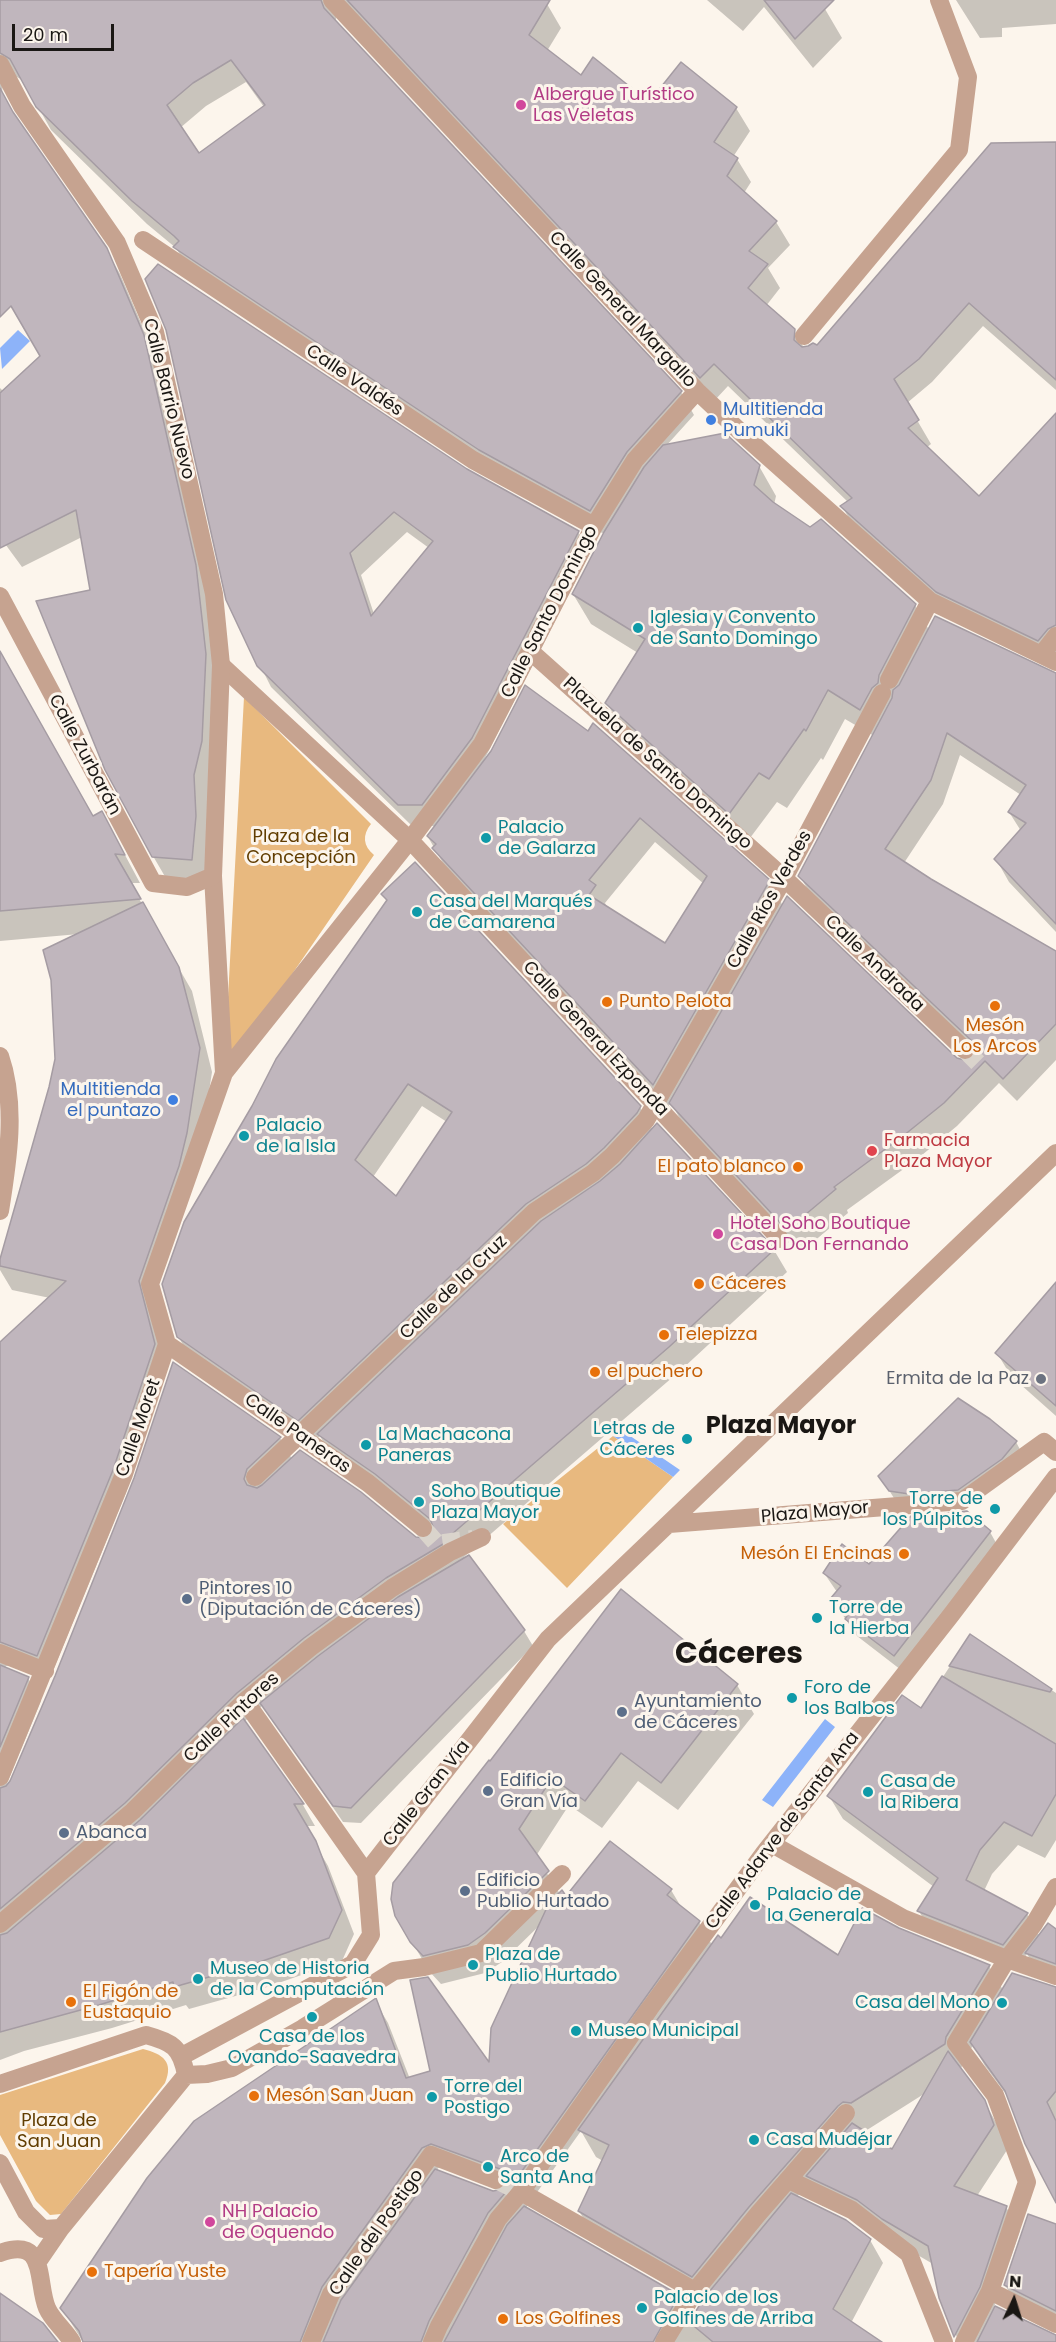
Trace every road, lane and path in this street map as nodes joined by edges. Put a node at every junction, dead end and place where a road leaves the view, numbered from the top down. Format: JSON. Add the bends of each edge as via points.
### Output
{"nodes":[{"id":1,"x":332,"y":0,"type":"edge"},
{"id":2,"x":939,"y":0,"type":"edge"},
{"id":3,"x":0,"y":64,"type":"edge"},
{"id":4,"x":117,"y":243,"type":"junction"},
{"id":5,"x":804,"y":336,"type":"dead end"},
{"id":6,"x":697,"y":391,"type":"junction"},
{"id":7,"x":594,"y":526,"type":"junction"},
{"id":8,"x":0,"y":596,"type":"edge"},
{"id":9,"x":930,"y":601,"type":"junction"},
{"id":10,"x":1056,"y":636,"type":"edge"},
{"id":11,"x":530,"y":651,"type":"junction"},
{"id":12,"x":1049,"y":658,"type":"edge"},
{"id":13,"x":221,"y":665,"type":"junction"},
{"id":14,"x":410,"y":840,"type":"junction"},
{"id":15,"x":213,"y":876,"type":"junction"},
{"id":16,"x":784,"y":878,"type":"junction"},
{"id":17,"x":965,"y":1050,"type":"tunnel mouth"},
{"id":18,"x":1,"y":1064,"type":"edge"},
{"id":19,"x":224,"y":1073,"type":"junction"},
{"id":20,"x":656,"y":1104,"type":"junction"},
{"id":21,"x":1056,"y":1153,"type":"edge"},
{"id":22,"x":0,"y":1211,"type":"edge"},
{"id":23,"x":780,"y":1239,"type":"dead end"},
{"id":24,"x":167,"y":1344,"type":"junction"},
{"id":25,"x":299,"y":1436,"type":"junction"},
{"id":26,"x":1056,"y":1452,"type":"edge"},
{"id":27,"x":255,"y":1477,"type":"dead end"},
{"id":28,"x":1056,"y":1477,"type":"edge"},
{"id":29,"x":669,"y":1524,"type":"junction"},
{"id":30,"x":423,"y":1528,"type":"tunnel mouth"},
{"id":31,"x":482,"y":1538,"type":"dead end"},
{"id":32,"x":0,"y":1653,"type":"edge"},
{"id":33,"x":45,"y":1671,"type":"junction"},
{"id":34,"x":245,"y":1701,"type":"junction"},
{"id":35,"x":0,"y":1777,"type":"edge"},
{"id":36,"x":772,"y":1844,"type":"junction"},
{"id":37,"x":366,"y":1873,"type":"junction"},
{"id":38,"x":562,"y":1874,"type":"dead end"},
{"id":39,"x":1056,"y":1887,"type":"edge"},
{"id":40,"x":0,"y":1924,"type":"edge"},
{"id":41,"x":1007,"y":1959,"type":"junction"},
{"id":42,"x":1056,"y":1976,"type":"edge"},
{"id":43,"x":182,"y":2056,"type":"junction"},
{"id":44,"x":186,"y":2075,"type":"junction"},
{"id":45,"x":0,"y":2084,"type":"edge"},
{"id":46,"x":846,"y":2113,"type":"dead end"},
{"id":47,"x":0,"y":2163,"type":"edge"},
{"id":48,"x":789,"y":2180,"type":"junction"},
{"id":49,"x":496,"y":2181,"type":"tunnel mouth"},
{"id":50,"x":521,"y":2192,"type":"junction"},
{"id":51,"x":26,"y":2212,"type":"junction"},
{"id":52,"x":61,"y":2228,"type":"junction"},
{"id":53,"x":6,"y":2251,"type":"edge"},
{"id":54,"x":38,"y":2263,"type":"junction"},
{"id":55,"x":695,"y":2291,"type":"junction"},
{"id":56,"x":990,"y":2291,"type":"junction"},
{"id":57,"x":1056,"y":2324,"type":"edge"},
{"id":58,"x":668,"y":2341,"type":"edge"},
{"id":59,"x":72,"y":2342,"type":"edge"},
{"id":60,"x":311,"y":2342,"type":"edge"},
{"id":61,"x":432,"y":2342,"type":"edge"},
{"id":62,"x":944,"y":2342,"type":"edge"},
{"id":63,"x":964,"y":2342,"type":"edge"}],
"edges":[{"from":1,"to":6,"type":"street","name":"Calle General Margallo"},
{"from":2,"to":5,"type":"street","via":[[968,77],[959,150]]},
{"from":3,"to":4,"type":"street","name":"Calle Barrio Nuevo","via":[[22,106]]},
{"from":4,"to":7,"type":"street","name":"Calle Valdés","via":[[143,240],[472,460]]},
{"from":4,"to":13,"type":"street","name":"Calle Barrio Nuevo","via":[[155,332],[214,594]]},
{"from":6,"to":7,"type":"street","name":"Calle Santo Domingo","via":[[635,460]]},
{"from":6,"to":9,"type":"street","name":"Calle General Margallo"},
{"from":7,"to":11,"type":"street","name":"Calle Santo Domingo"},
{"from":8,"to":15,"type":"street","name":"Calle Zurbarán","via":[[153,883],[188,887]]},
{"from":9,"to":12,"type":"street","name":"Calle General Margallo"},
{"from":9,"to":16,"type":"street","name":"Calle Ríos Verdes"},
{"from":10,"to":12,"type":"street"},
{"from":11,"to":14,"type":"street","name":"Calle Santo Domingo","via":[[482,744]]},
{"from":11,"to":16,"type":"street","name":"Plazuela de Santo Domingo"},
{"from":13,"to":14,"type":"street"},
{"from":13,"to":15,"type":"street"},
{"from":14,"to":19,"type":"street"},
{"from":14,"to":20,"type":"street","name":"Calle General Ezponda"},
{"from":15,"to":19,"type":"street"},
{"from":16,"to":17,"type":"street","name":"Calle Andrada"},
{"from":16,"to":20,"type":"street","name":"Calle Ríos Verdes"},
{"from":18,"to":22,"type":"street","via":[[10,1112]]},
{"from":19,"to":24,"type":"street","via":[[150,1284]]},
{"from":20,"to":23,"type":"street","name":"Calle General Ezponda"},
{"from":20,"to":25,"type":"street","name":"Calle de la Cruz","via":[[612,1156],[534,1212]]},
{"from":21,"to":29,"type":"street","name":"Calle Gran Vía"},
{"from":24,"to":25,"type":"street","name":"Calle Paneras"},
{"from":24,"to":33,"type":"street","name":"Calle Moret","via":[[124,1474]]},
{"from":25,"to":27,"type":"street","name":"Calle de la Cruz"},
{"from":25,"to":30,"type":"street","name":"Calle Paneras","via":[[368,1483]]},
{"from":26,"to":29,"type":"street","name":"Plaza Mayor","via":[[1044,1442],[962,1501]]},
{"from":28,"to":36,"type":"street","name":"Calle Adarve de Santa Ana"},
{"from":29,"to":37,"type":"street","name":"Calle Gran Vía","via":[[548,1639]]},
{"from":31,"to":34,"type":"street","name":"Calle Pintores","via":[[450,1552],[363,1608]]},
{"from":32,"to":33,"type":"street"},
{"from":33,"to":35,"type":"street","name":"Calle Moret"},
{"from":34,"to":37,"type":"street"},
{"from":34,"to":40,"type":"street","name":"Calle Pintores","via":[[133,1811]]},
{"from":36,"to":41,"type":"street","via":[[903,1918]]},
{"from":36,"to":50,"type":"street","name":"Calle Adarve de Santa Ana","via":[[650,2008]]},
{"from":37,"to":43,"type":"street","via":[[371,1935],[353,1964]]},
{"from":38,"to":44,"type":"street","via":[[481,1953],[394,1971],[232,2068]]},
{"from":39,"to":41,"type":"street"},
{"from":41,"to":42,"type":"street"},
{"from":41,"to":56,"type":"street","via":[[956,2043],[995,2095],[1027,2182]]},
{"from":43,"to":44,"type":"street"},
{"from":43,"to":45,"type":"street","via":[[165,2040],[146,2036]]},
{"from":44,"to":52,"type":"street"},
{"from":46,"to":48,"type":"street"},
{"from":47,"to":51,"type":"street"},
{"from":48,"to":55,"type":"street"},
{"from":48,"to":62,"type":"street","via":[[852,2210],[909,2254]]},
{"from":49,"to":60,"type":"street","name":"Calle del Postigo","via":[[431,2156],[332,2294]]},
{"from":50,"to":55,"type":"street"},
{"from":50,"to":61,"type":"street","name":"Calle Adarve de Santa Ana","via":[[498,2219]]},
{"from":51,"to":52,"type":"street","via":[[43,2229]]},
{"from":51,"to":53,"type":"street","via":[[27,2224],[21,2238]]},
{"from":52,"to":54,"type":"street"},
{"from":53,"to":54,"type":"street","via":[[24,2250]]},
{"from":54,"to":59,"type":"street","via":[[47,2310]]},
{"from":55,"to":58,"type":"street"},
{"from":56,"to":57,"type":"street"},
{"from":56,"to":63,"type":"street"}]}
